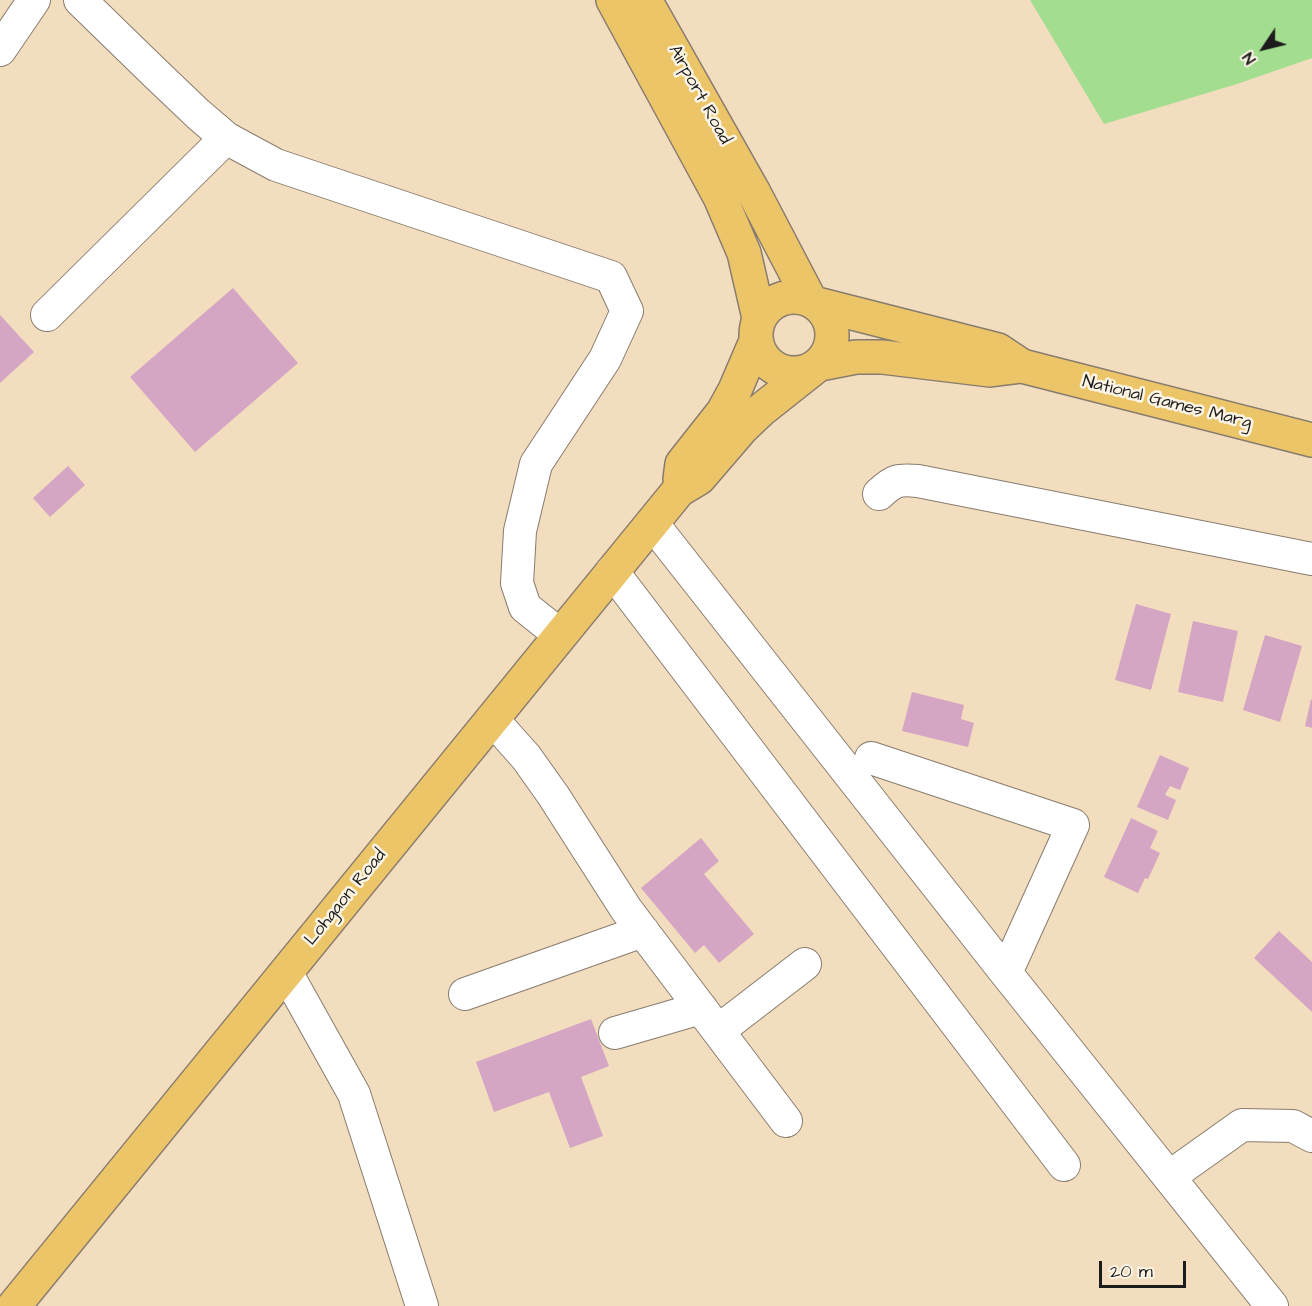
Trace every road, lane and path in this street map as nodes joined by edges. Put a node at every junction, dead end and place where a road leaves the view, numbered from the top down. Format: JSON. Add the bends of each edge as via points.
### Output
{"nodes":[{"id":1,"x":34,"y":0,"type":"edge"},
{"id":2,"x":80,"y":0,"type":"edge"},
{"id":3,"x":613,"y":0,"type":"edge"},
{"id":4,"x":645,"y":0,"type":"edge"},
{"id":5,"x":0,"y":50,"type":"edge"},
{"id":6,"x":226,"y":138,"type":"junction"},
{"id":7,"x":814,"y":302,"type":"junction"},
{"id":8,"x":47,"y":315,"type":"dead end"},
{"id":9,"x":757,"y":329,"type":"junction"},
{"id":10,"x":817,"y":366,"type":"junction"},
{"id":11,"x":1022,"y":366,"type":"junction"},
{"id":12,"x":1312,"y":440,"type":"edge"},
{"id":13,"x":679,"y":490,"type":"junction"},
{"id":14,"x":879,"y":494,"type":"dead end"},
{"id":15,"x":652,"y":523,"type":"junction"},
{"id":16,"x":1312,"y":559,"type":"edge"},
{"id":17,"x":612,"y":571,"type":"junction"},
{"id":18,"x":560,"y":635,"type":"junction"},
{"id":19,"x":492,"y":719,"type":"junction"},
{"id":20,"x":871,"y":758,"type":"dead end"},
{"id":21,"x":643,"y":932,"type":"junction"},
{"id":22,"x":805,"y":964,"type":"dead end"},
{"id":23,"x":286,"y":972,"type":"junction"},
{"id":24,"x":1006,"y":973,"type":"junction"},
{"id":25,"x":465,"y":994,"type":"dead end"},
{"id":26,"x":710,"y":1019,"type":"junction"},
{"id":27,"x":615,"y":1033,"type":"dead end"},
{"id":28,"x":786,"y":1121,"type":"dead end"},
{"id":29,"x":1312,"y":1136,"type":"edge"},
{"id":30,"x":1064,"y":1164,"type":"dead end"},
{"id":31,"x":1169,"y":1178,"type":"junction"},
{"id":32,"x":14,"y":1306,"type":"edge"},
{"id":33,"x":422,"y":1306,"type":"edge"},
{"id":34,"x":1272,"y":1306,"type":"edge"}],
"edges":[{"from":1,"to":5,"type":"street"},
{"from":2,"to":6,"type":"street"},
{"from":3,"to":9,"type":"main road","via":[[720,197],[744,253]]},
{"from":4,"to":7,"type":"main road","name":"Airport Road"},
{"from":6,"to":8,"type":"street"},
{"from":6,"to":18,"type":"street","via":[[276,165],[611,277],[627,310],[605,359],[536,464],[520,531],[517,583],[525,607]]},
{"from":7,"to":9,"type":"main road","via":[[796,297],[781,299],[768,306]]},
{"from":7,"to":10,"type":"main road","via":[[827,315],[832,329],[829,351]]},
{"from":7,"to":11,"type":"main road","name":"National Games Marg","via":[[998,350]]},
{"from":9,"to":10,"type":"main road","via":[[761,355],[777,370],[800,373]]},
{"from":9,"to":13,"type":"main road","via":[[727,405],[682,464]]},
{"from":10,"to":11,"type":"main road","name":"National Games Marg","via":[[856,357],[882,357],[990,370]]},
{"from":10,"to":13,"type":"main road","via":[[760,410],[699,478]]},
{"from":11,"to":12,"type":"main road","name":"National Games Marg"},
{"from":13,"to":15,"type":"main road","name":"Lohgaon Road"},
{"from":14,"to":16,"type":"street","via":[[901,480],[918,481]]},
{"from":15,"to":17,"type":"main road","name":"Lohgaon Road"},
{"from":15,"to":24,"type":"street"},
{"from":17,"to":18,"type":"main road","name":"Lohgaon Road"},
{"from":17,"to":30,"type":"street"},
{"from":18,"to":19,"type":"main road","name":"Lohgaon Road"},
{"from":19,"to":21,"type":"street","via":[[553,795]]},
{"from":19,"to":23,"type":"main road","name":"Lohgaon Road"},
{"from":20,"to":24,"type":"street","via":[[1072,825]]},
{"from":21,"to":25,"type":"street"},
{"from":21,"to":26,"type":"street"},
{"from":22,"to":26,"type":"street"},
{"from":23,"to":32,"type":"main road","name":"Lohgaon Road"},
{"from":23,"to":33,"type":"street","via":[[354,1094]]},
{"from":24,"to":31,"type":"street"},
{"from":26,"to":27,"type":"street"},
{"from":26,"to":28,"type":"street"},
{"from":29,"to":31,"type":"street","via":[[1293,1126],[1242,1125]]},
{"from":31,"to":34,"type":"street"}]}
